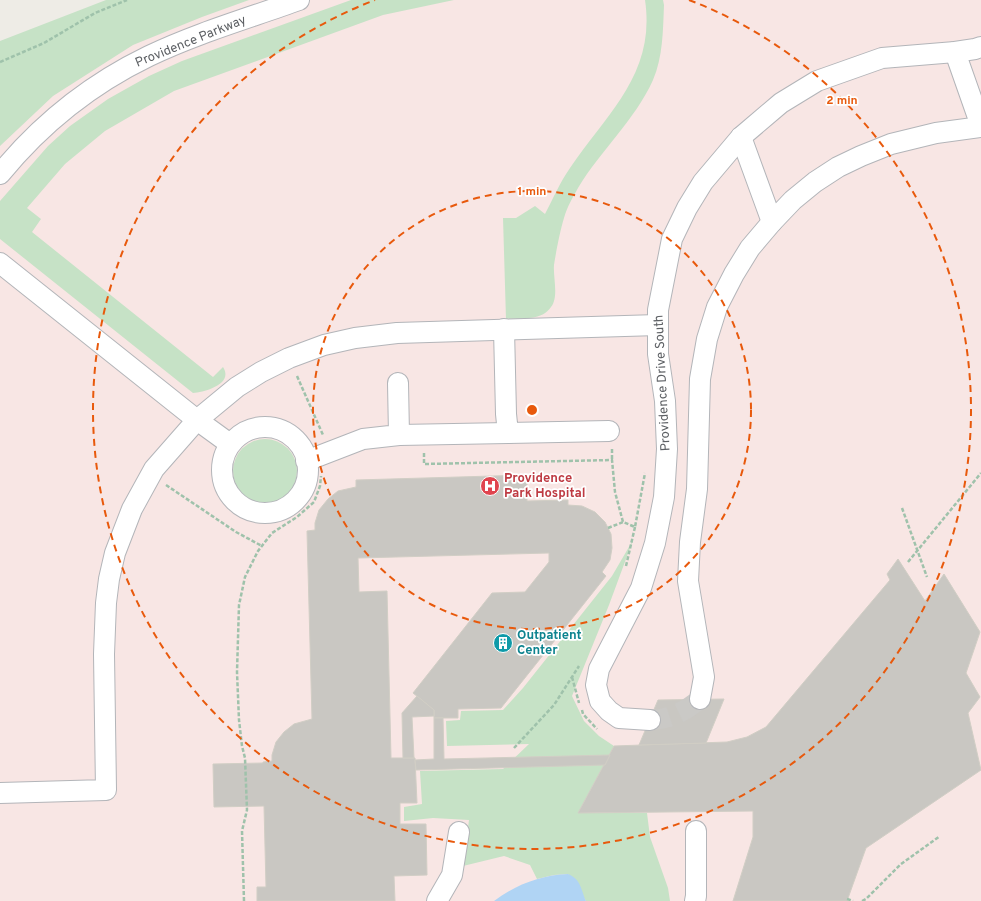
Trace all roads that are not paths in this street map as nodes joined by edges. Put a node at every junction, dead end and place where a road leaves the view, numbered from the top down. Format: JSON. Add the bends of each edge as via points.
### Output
{"nodes":[{"id":1,"x":299,"y":0,"type":"edge"},
{"id":2,"x":981,"y":47,"type":"edge"},
{"id":3,"x":955,"y":52,"type":"junction"},
{"id":4,"x":981,"y":126,"type":"edge"},
{"id":5,"x":741,"y":137,"type":"junction"},
{"id":6,"x":0,"y":174,"type":"edge"},
{"id":7,"x":772,"y":222,"type":"junction"},
{"id":8,"x":0,"y":263,"type":"edge"},
{"id":9,"x":658,"y":325,"type":"junction"},
{"id":10,"x":504,"y":330,"type":"junction"},
{"id":11,"x":398,"y":383,"type":"dead end"},
{"id":12,"x":197,"y":420,"type":"junction"},
{"id":13,"x":609,"y":431,"type":"dead end"},
{"id":14,"x":508,"y":433,"type":"junction"},
{"id":15,"x":399,"y":435,"type":"junction"},
{"id":16,"x":230,"y":444,"type":"junction"},
{"id":17,"x":315,"y":458,"type":"junction"},
{"id":18,"x":700,"y":699,"type":"dead end"},
{"id":19,"x":650,"y":720,"type":"tunnel mouth"},
{"id":20,"x":0,"y":792,"type":"edge"},
{"id":21,"x":696,"y":831,"type":"dead end"},
{"id":22,"x":460,"y":832,"type":"dead end"},
{"id":23,"x":437,"y":901,"type":"edge"},
{"id":24,"x":695,"y":901,"type":"edge"}],
"edges":[{"from":1,"to":6,"type":"street","name":"Providence Parkway","via":[[156,53],[110,78],[72,103],[16,154]]},
{"from":2,"to":3,"type":"street","name":"Providence Drive South"},
{"from":3,"to":4,"type":"street"},
{"from":3,"to":5,"type":"street","name":"Providence Drive South","via":[[882,58],[817,81],[781,103]]},
{"from":4,"to":7,"type":"street","via":[[891,144],[860,156],[815,182]]},
{"from":5,"to":7,"type":"street"},
{"from":5,"to":9,"type":"street","name":"Providence Drive South","via":[[703,182],[672,238],[658,310]]},
{"from":7,"to":18,"type":"street","via":[[750,248],[717,307],[707,339],[700,379],[696,489],[688,581],[704,677]]},
{"from":8,"to":12,"type":"street"},
{"from":9,"to":10,"type":"street"},
{"from":9,"to":19,"type":"street","name":"Providence Drive South","via":[[658,354],[667,449],[664,497],[655,543],[641,588],[599,669],[596,685],[600,702],[619,718]]},
{"from":10,"to":12,"type":"street","via":[[397,333],[324,345],[289,358],[237,386]]},
{"from":10,"to":14,"type":"street"},
{"from":11,"to":15,"type":"street"},
{"from":12,"to":16,"type":"street"},
{"from":12,"to":20,"type":"street","via":[[154,469],[132,509],[115,553],[106,603],[104,654],[106,790]]},
{"from":13,"to":14,"type":"street"},
{"from":14,"to":15,"type":"street"},
{"from":15,"to":17,"type":"street","via":[[363,439]]},
{"from":16,"to":17,"type":"street","via":[[247,430],[261,426],[274,427],[287,433],[298,442],[305,453]]},
{"from":16,"to":17,"type":"street","via":[[222,461],[225,488],[234,500],[246,509],[260,513],[275,512],[289,506],[300,496],[306,483],[308,468]]},
{"from":21,"to":24,"type":"street"},
{"from":22,"to":23,"type":"street","via":[[452,875]]}]}
